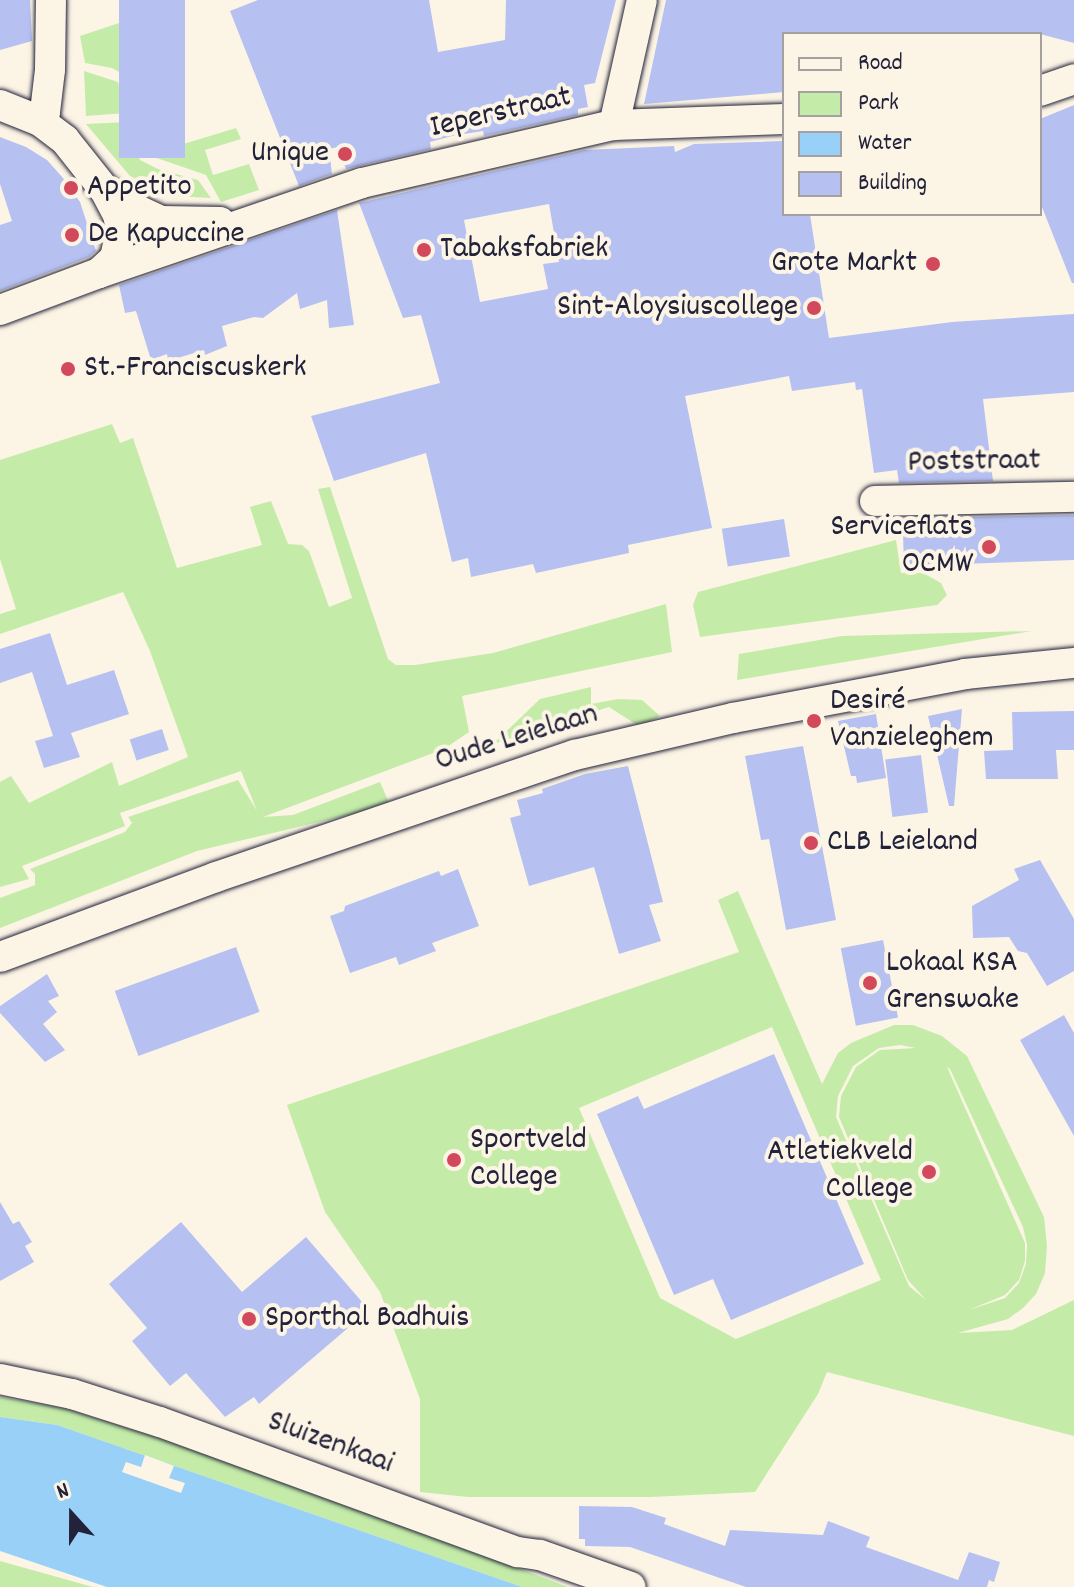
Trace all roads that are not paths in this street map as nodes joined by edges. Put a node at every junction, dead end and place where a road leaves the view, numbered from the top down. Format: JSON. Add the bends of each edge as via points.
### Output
{"nodes":[{"id":1,"x":51,"y":0,"type":"edge"},
{"id":2,"x":642,"y":0,"type":"edge"},
{"id":3,"x":1074,"y":79,"type":"edge"},
{"id":4,"x":1042,"y":90,"type":"edge"},
{"id":5,"x":0,"y":105,"type":"edge"},
{"id":6,"x":782,"y":119,"type":"edge"},
{"id":7,"x":40,"y":121,"type":"junction"},
{"id":8,"x":614,"y":125,"type":"junction"},
{"id":9,"x":104,"y":189,"type":"junction"},
{"id":10,"x":242,"y":222,"type":"junction"},
{"id":11,"x":99,"y":273,"type":"junction"},
{"id":12,"x":0,"y":310,"type":"edge"},
{"id":13,"x":1074,"y":497,"type":"edge"},
{"id":14,"x":875,"y":501,"type":"dead end"},
{"id":15,"x":1074,"y":663,"type":"edge"},
{"id":16,"x":0,"y":957,"type":"edge"},
{"id":17,"x":0,"y":1379,"type":"edge"},
{"id":18,"x":631,"y":1587,"type":"edge"}],
"edges":[{"from":1,"to":7,"type":"street","via":[[50,70]]},
{"from":2,"to":8,"type":"street"},
{"from":3,"to":4,"type":"street"},
{"from":5,"to":7,"type":"street","name":"Ieperstraat"},
{"from":6,"to":8,"type":"street","name":"Ieperstraat"},
{"from":7,"to":9,"type":"street","name":"Ieperstraat","via":[[69,144]]},
{"from":8,"to":10,"type":"street","name":"Ieperstraat","via":[[362,183]]},
{"from":9,"to":10,"type":"street","name":"Ieperstraat","via":[[161,221]]},
{"from":9,"to":11,"type":"street","via":[[118,215],[121,242],[115,258]]},
{"from":10,"to":11,"type":"street","name":"Ieperstraat"},
{"from":11,"to":12,"type":"street","name":"Ieperstraat"},
{"from":13,"to":14,"type":"street","name":"Poststraat"},
{"from":15,"to":16,"type":"street","name":"Oude Leielaan","via":[[950,677],[733,718],[575,755]]},
{"from":17,"to":18,"type":"street","name":"Sluizenkaai","via":[[72,1394],[160,1422],[518,1552]]}]}
